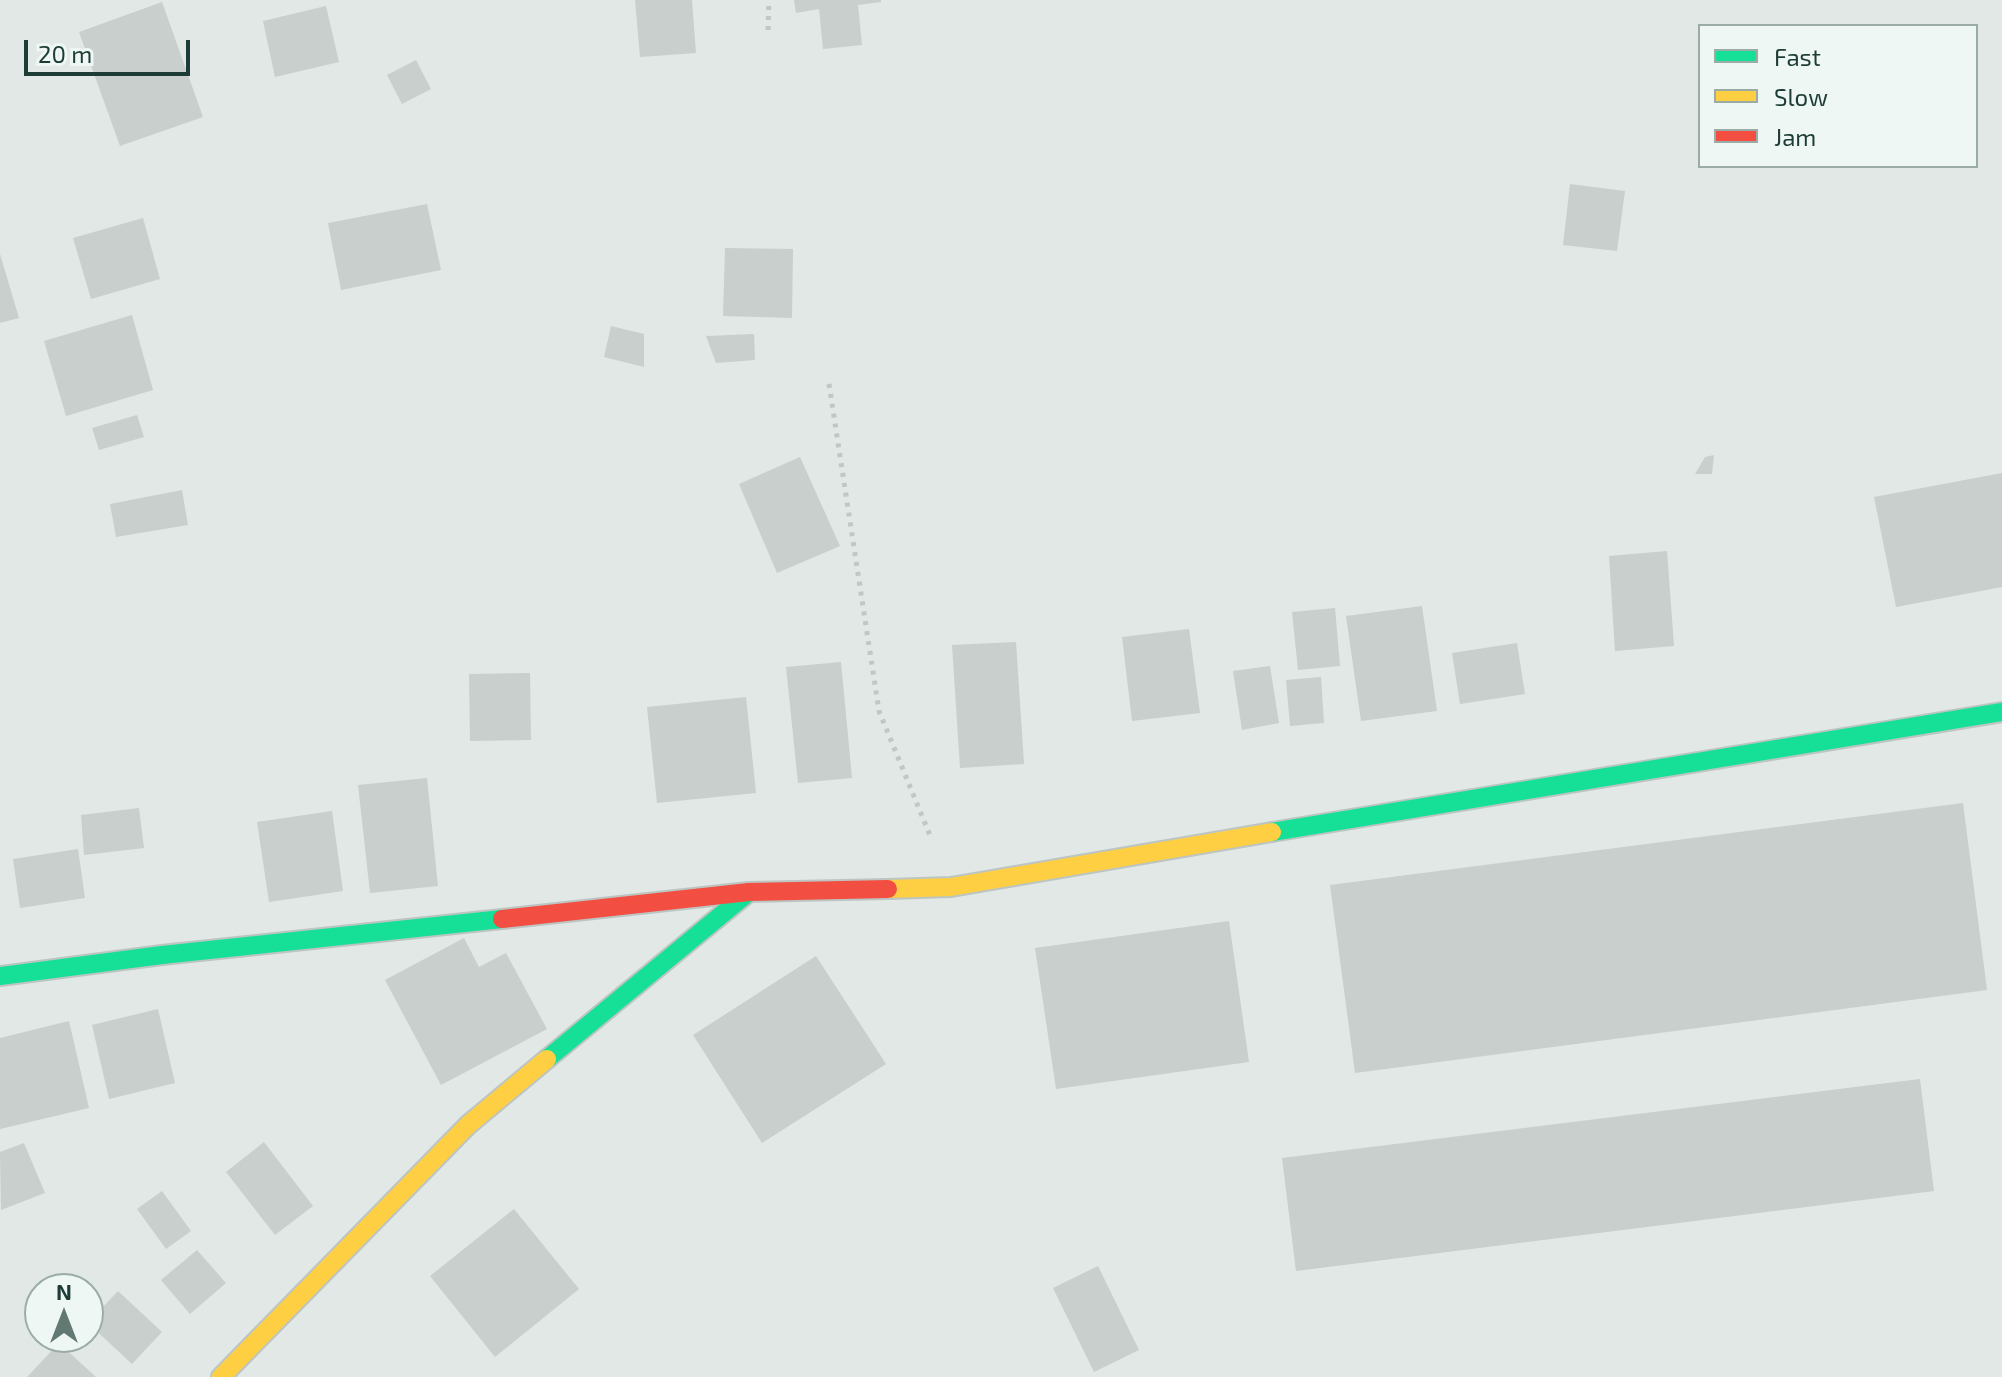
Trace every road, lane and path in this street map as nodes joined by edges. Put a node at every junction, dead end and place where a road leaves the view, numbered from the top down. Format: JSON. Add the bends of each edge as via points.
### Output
{"nodes":[{"id":1,"x":769,"y":0,"type":"edge"},
{"id":2,"x":768,"y":30,"type":"dead end"},
{"id":3,"x":829,"y":384,"type":"dead end"},
{"id":4,"x":2002,"y":712,"type":"edge"},
{"id":5,"x":951,"y":887,"type":"junction"},
{"id":6,"x":749,"y":892,"type":"junction"},
{"id":7,"x":0,"y":976,"type":"edge"},
{"id":8,"x":221,"y":1377,"type":"edge"}],
"edges":[{"from":1,"to":2,"type":"path"},
{"from":3,"to":5,"type":"path","via":[[879,711]]},
{"from":4,"to":5,"type":"main road"},
{"from":5,"to":6,"type":"main road"},
{"from":6,"to":7,"type":"main road"},
{"from":6,"to":8,"type":"main road","via":[[468,1125]]}]}
